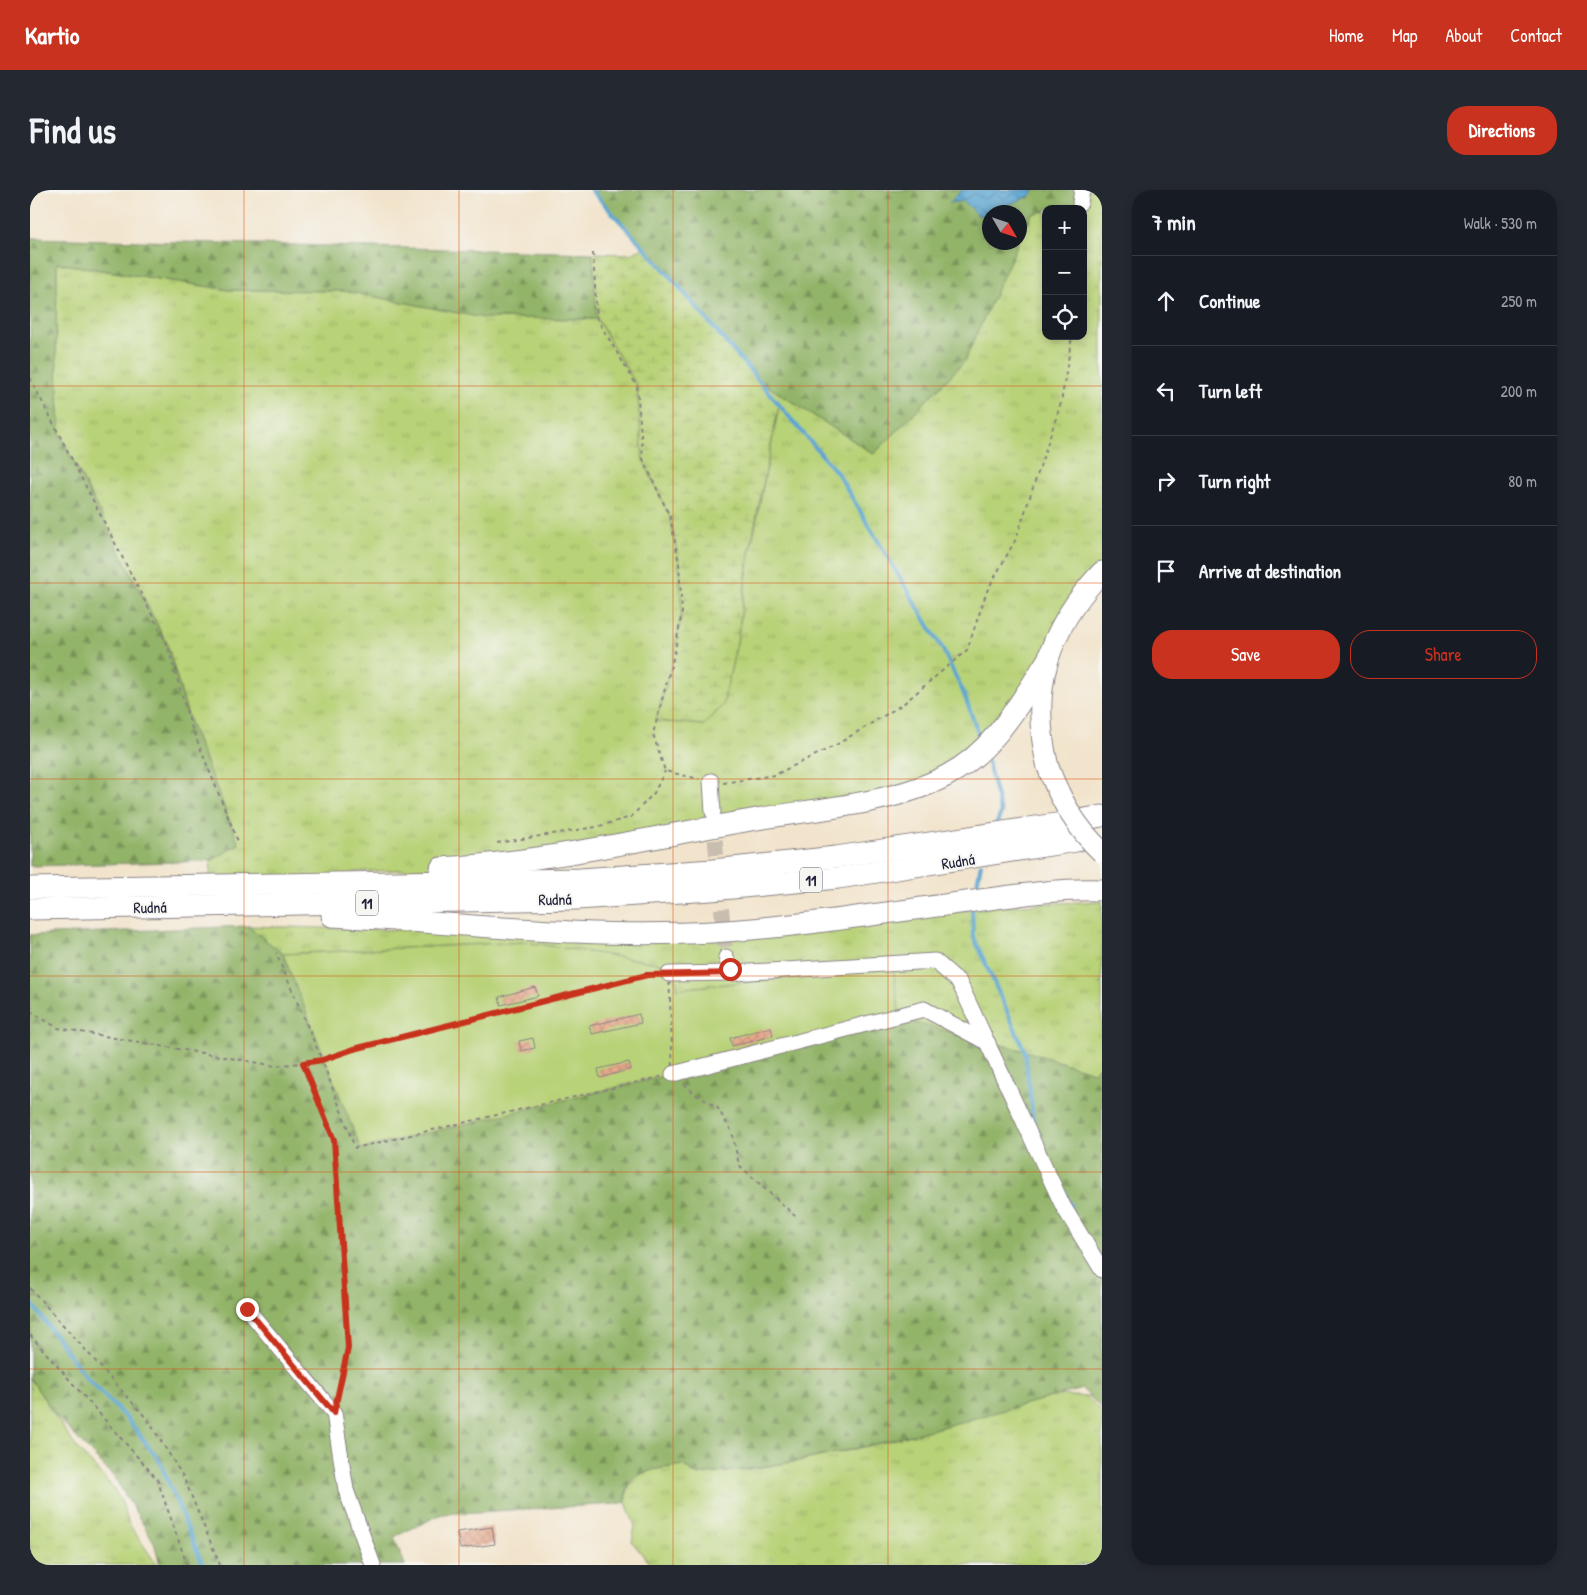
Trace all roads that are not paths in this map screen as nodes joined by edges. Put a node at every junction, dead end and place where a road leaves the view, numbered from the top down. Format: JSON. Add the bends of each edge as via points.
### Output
{"nodes":[{"id":1,"x":1102,"y":572,"type":"edge"},
{"id":2,"x":1047,"y":661,"type":"junction"},
{"id":3,"x":711,"y":782,"type":"road end"},
{"id":4,"x":713,"y":812,"type":"tunnel mouth"},
{"id":5,"x":1064,"y":822,"type":"dead end"},
{"id":6,"x":1098,"y":832,"type":"edge"},
{"id":7,"x":1076,"y":841,"type":"dead end"},
{"id":8,"x":341,"y":882,"type":"junction"},
{"id":9,"x":30,"y":888,"type":"edge"},
{"id":10,"x":1102,"y":890,"type":"edge"},
{"id":11,"x":190,"y":906,"type":"junction"},
{"id":12,"x":30,"y":909,"type":"edge"},
{"id":13,"x":726,"y":957,"type":"tunnel mouth"},
{"id":14,"x":734,"y":973,"type":"junction"},
{"id":15,"x":669,"y":974,"type":"road end"},
{"id":16,"x":988,"y":1043,"type":"junction"},
{"id":17,"x":678,"y":1076,"type":"road end"},
{"id":18,"x":1102,"y":1270,"type":"edge"},
{"id":19,"x":247,"y":1309,"type":"dead end"},
{"id":20,"x":373,"y":1565,"type":"edge"}],
"edges":[{"from":1,"to":2,"type":"highway","via":[[1065,620]]},
{"from":2,"to":6,"type":"highway","bridge":true,"via":[[1040,702],[1042,742],[1048,767],[1067,809],[1088,838]]},
{"from":2,"to":8,"type":"highway","via":[[1015,710],[984,748],[946,776],[900,794],[624,845],[446,868],[355,872]]},
{"from":3,"to":4,"type":"lane"},
{"from":5,"to":8,"type":"highway","name":"Rudná","number":"11","via":[[911,847],[713,870],[580,879]]},
{"from":7,"to":11,"type":"highway","name":"Rudná","number":"11","via":[[914,868],[711,890],[577,899]]},
{"from":8,"to":9,"type":"highway","name":"Rudná","number":"11"},
{"from":10,"to":11,"type":"highway","via":[[1018,894],[712,932],[626,933],[460,926]]},
{"from":11,"to":12,"type":"highway","name":"Rudná","number":"11"},
{"from":13,"to":14,"type":"lane"},
{"from":14,"to":15,"type":"lane"},
{"from":14,"to":16,"type":"lane","via":[[935,961],[959,982]]},
{"from":16,"to":17,"type":"lane","via":[[924,1009]]},
{"from":16,"to":18,"type":"lane","via":[[1063,1206]]},
{"from":19,"to":20,"type":"lane","via":[[334,1413],[346,1490]]}]}
